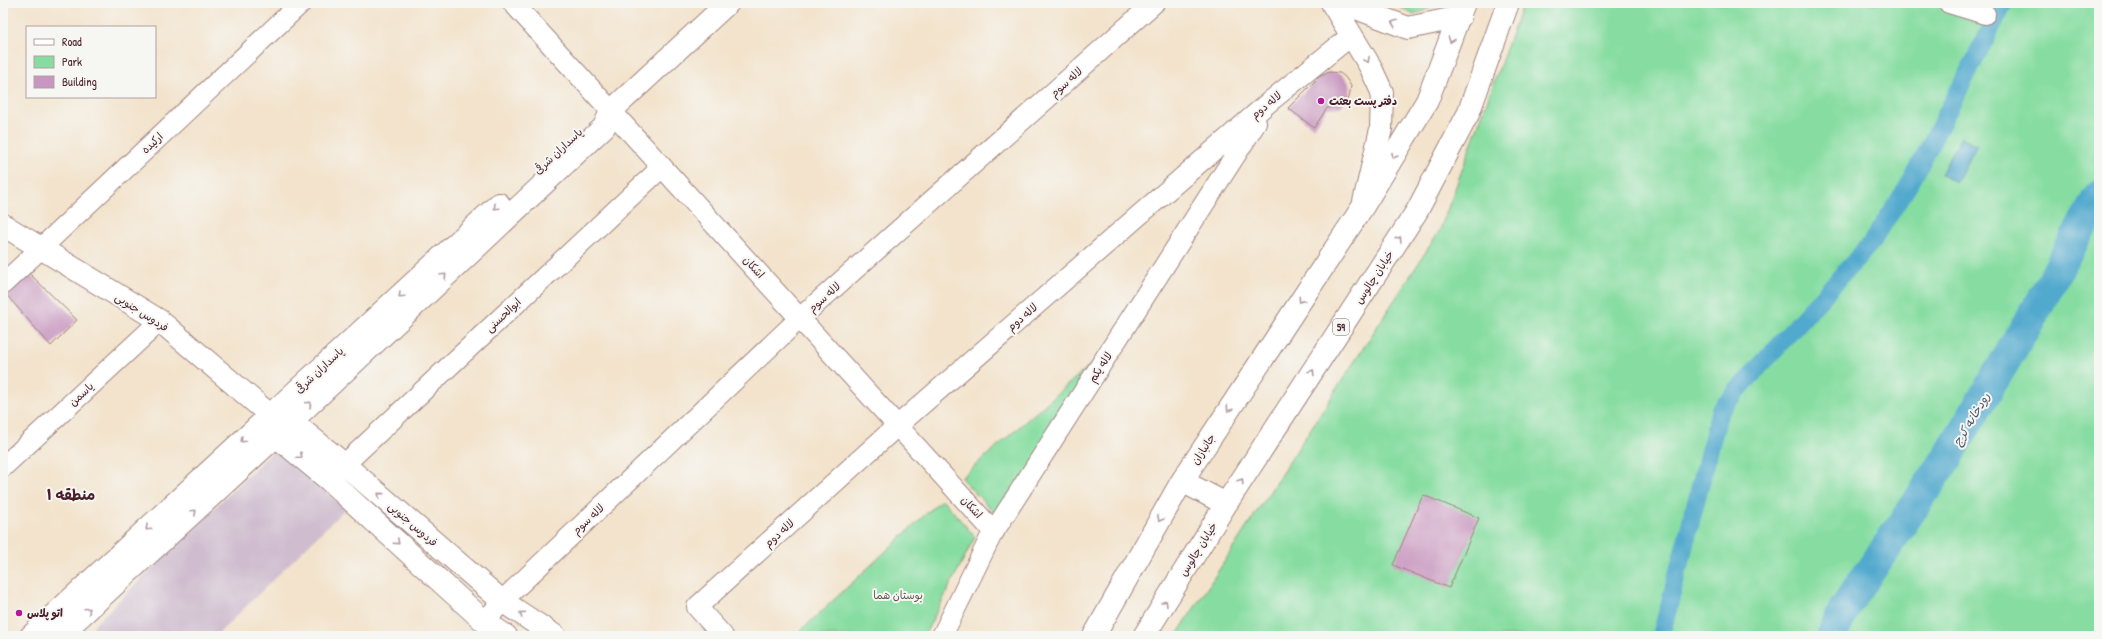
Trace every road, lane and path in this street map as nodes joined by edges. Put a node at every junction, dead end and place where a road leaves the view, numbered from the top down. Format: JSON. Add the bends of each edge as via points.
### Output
{"nodes":[{"id":1,"x":301,"y":3,"type":"edge"},
{"id":2,"x":513,"y":3,"type":"edge"},
{"id":3,"x":728,"y":3,"type":"edge"},
{"id":4,"x":1154,"y":3,"type":"edge"},
{"id":5,"x":1332,"y":3,"type":"edge"},
{"id":6,"x":1343,"y":3,"type":"edge"},
{"id":7,"x":1508,"y":3,"type":"edge"},
{"id":8,"x":1949,"y":3,"type":"edge"},
{"id":9,"x":1462,"y":10,"type":"edge"},
{"id":10,"x":1985,"y":14,"type":"dead end"},
{"id":11,"x":1352,"y":35,"type":"junction"},
{"id":12,"x":1268,"y":103,"type":"junction"},
{"id":13,"x":611,"y":111,"type":"junction"},
{"id":14,"x":662,"y":167,"type":"junction"},
{"id":15,"x":1362,"y":208,"type":"junction"},
{"id":16,"x":3,"y":225,"type":"edge"},
{"id":17,"x":40,"y":249,"type":"junction"},
{"id":18,"x":3,"y":284,"type":"edge"},
{"id":19,"x":800,"y":318,"type":"junction"},
{"id":20,"x":160,"y":321,"type":"junction"},
{"id":21,"x":270,"y":415,"type":"junction"},
{"id":22,"x":897,"y":426,"type":"junction"},
{"id":23,"x":283,"y":428,"type":"junction"},
{"id":24,"x":344,"y":464,"type":"junction"},
{"id":25,"x":3,"y":467,"type":"edge"},
{"id":26,"x":329,"y":480,"type":"junction"},
{"id":27,"x":1182,"y":481,"type":"junction"},
{"id":28,"x":1226,"y":504,"type":"junction"},
{"id":29,"x":994,"y":532,"type":"junction"},
{"id":30,"x":502,"y":601,"type":"junction"},
{"id":31,"x":485,"y":622,"type":"junction"},
{"id":32,"x":31,"y":636,"type":"edge"},
{"id":33,"x":59,"y":636,"type":"edge"},
{"id":34,"x":506,"y":636,"type":"edge"},
{"id":35,"x":555,"y":636,"type":"edge"},
{"id":36,"x":723,"y":636,"type":"edge"},
{"id":37,"x":942,"y":636,"type":"edge"},
{"id":38,"x":1094,"y":636,"type":"edge"},
{"id":39,"x":1144,"y":636,"type":"edge"}],
"edges":[{"from":1,"to":17,"type":"street","name":"ارکیده"},
{"from":2,"to":13,"type":"street","name":"اشکان"},
{"from":3,"to":13,"type":"main road","name":"پاسداران شرقی"},
{"from":4,"to":19,"type":"street","name":"لاله سوم"},
{"from":5,"to":11,"type":"main road"},
{"from":9,"to":6,"type":"main road","one_way":true,"via":[[1408,28]]},
{"from":28,"to":7,"type":"main road","name":"خیابان چالوس","number":"59","one_way":true,"via":[[1417,211],[1468,114]]},
{"from":8,"to":10,"type":"street"},
{"from":9,"to":15,"type":"main road","one_way":true,"via":[[1427,101]]},
{"from":11,"to":12,"type":"street","name":"لاله دوم"},
{"from":11,"to":15,"type":"main road","one_way":true,"via":[[1382,92],[1381,129]]},
{"from":12,"to":22,"type":"street","name":"لاله دوم"},
{"from":12,"to":29,"type":"street","name":"لاله یکم"},
{"from":13,"to":14,"type":"street","name":"اشکان"},
{"from":13,"to":21,"type":"main road","name":"پاسداران شرقی","one_way":true,"via":[[597,115]]},
{"from":23,"to":13,"type":"main road","name":"پاسداران شرقی","one_way":true,"via":[[604,127]]},
{"from":14,"to":19,"type":"street","name":"اشکان"},
{"from":14,"to":24,"type":"street","name":"ابوالحسنی"},
{"from":15,"to":27,"type":"main road","name":"جانبازان","one_way":true},
{"from":16,"to":17,"type":"main road","name":"فردوس جنوبی"},
{"from":17,"to":18,"type":"street","name":"ارکیده"},
{"from":17,"to":20,"type":"main road","name":"فردوس جنوبی"},
{"from":19,"to":22,"type":"street","name":"اشکان"},
{"from":19,"to":30,"type":"street","name":"لاله سوم"},
{"from":20,"to":21,"type":"main road","name":"فردوس جنوبی"},
{"from":20,"to":25,"type":"street","name":"یاسمن"},
{"from":21,"to":23,"type":"main road","name":"فردوس جنوبی"},
{"from":21,"to":32,"type":"main road","name":"پاسداران شرقی","one_way":true},
{"from":22,"to":29,"type":"street","name":"اشکان"},
{"from":22,"to":36,"type":"street","name":"لاله دوم","via":[[697,607]]},
{"from":23,"to":24,"type":"main road","name":"فردوس جنوبی"},
{"from":23,"to":26,"type":"main road","name":"فردوس جنوبی","one_way":true},
{"from":33,"to":23,"type":"main road","name":"پاسداران شرقی","one_way":true},
{"from":24,"to":26,"type":"street","name":"ابوالحسنی"},
{"from":30,"to":24,"type":"main road","name":"فردوس جنوبی","one_way":true},
{"from":26,"to":31,"type":"main road","name":"فردوس جنوبی","one_way":true},
{"from":27,"to":28,"type":"main road"},
{"from":27,"to":38,"type":"main road","name":"جانبازان","one_way":true},
{"from":39,"to":28,"type":"main road","name":"خیابان چالوس","number":"59","one_way":true},
{"from":29,"to":37,"type":"street","name":"لاله یکم"},
{"from":30,"to":31,"type":"street","name":"لاله سوم"},
{"from":35,"to":30,"type":"main road","name":"فردوس جنوبی","one_way":true},
{"from":31,"to":34,"type":"main road","name":"فردوس جنوبی"}]}
